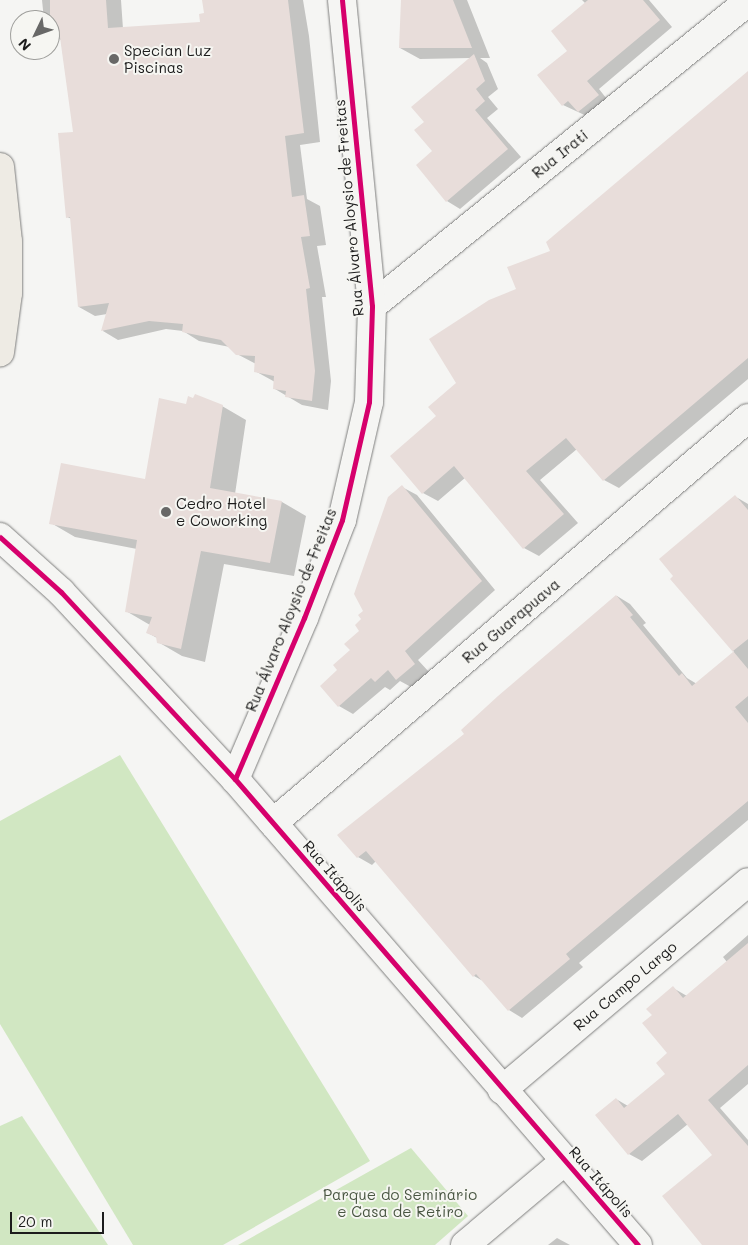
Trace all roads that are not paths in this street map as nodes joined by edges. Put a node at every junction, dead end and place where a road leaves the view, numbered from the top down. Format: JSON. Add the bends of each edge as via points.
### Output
{"nodes":[{"id":1,"x":342,"y":0,"type":"edge"},
{"id":2,"x":748,"y":2,"type":"edge"},
{"id":3,"x":0,"y":167,"type":"edge"},
{"id":4,"x":372,"y":306,"type":"junction"},
{"id":5,"x":0,"y":352,"type":"edge"},
{"id":6,"x":748,"y":418,"type":"edge"},
{"id":7,"x":0,"y":537,"type":"edge"},
{"id":8,"x":235,"y":779,"type":"junction"},
{"id":9,"x":273,"y":823,"type":"junction"},
{"id":10,"x":748,"y":882,"type":"edge"},
{"id":11,"x":502,"y":1090,"type":"junction"},
{"id":12,"x":566,"y":1160,"type":"junction"},
{"id":13,"x":465,"y":1245,"type":"edge"},
{"id":14,"x":638,"y":1245,"type":"edge"}],
"edges":[{"from":1,"to":4,"type":"street","name":"Rua Álvaro Aloysio de Freitas"},
{"from":2,"to":4,"type":"street","name":"Rua Irati"},
{"from":3,"to":5,"type":"main road","via":[[8,242],[8,294]]},
{"from":4,"to":8,"type":"street","name":"Rua Álvaro Aloysio de Freitas","via":[[369,402],[342,520]]},
{"from":6,"to":9,"type":"street","name":"Rua Guarapuava"},
{"from":7,"to":8,"type":"street","name":"Rua Itápolis","via":[[61,592]]},
{"from":8,"to":9,"type":"street","name":"Rua Itápolis"},
{"from":9,"to":11,"type":"street","name":"Rua Itápolis"},
{"from":10,"to":11,"type":"street","name":"Rua Campo Largo"},
{"from":11,"to":12,"type":"street","name":"Rua Itápolis"},
{"from":12,"to":13,"type":"street"},
{"from":12,"to":14,"type":"street","name":"Rua Itápolis"}]}
